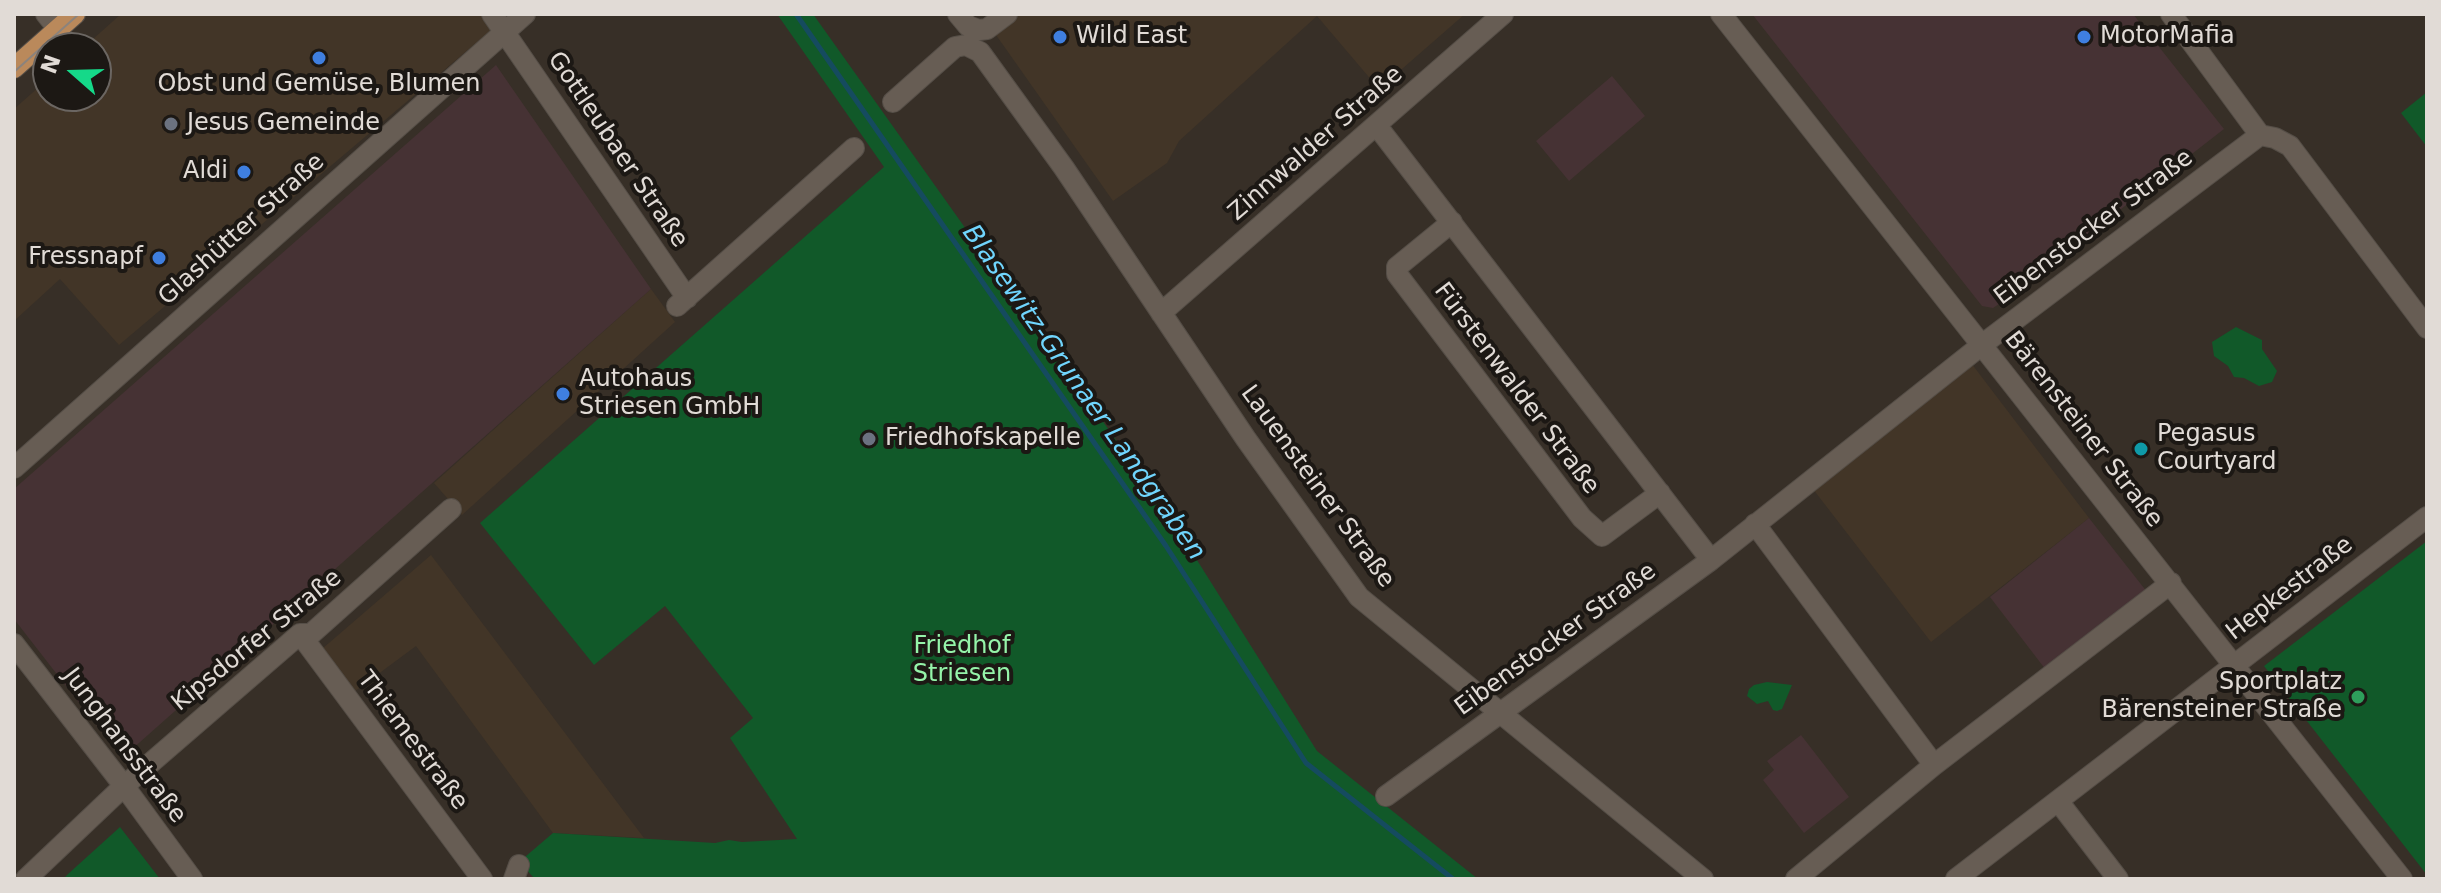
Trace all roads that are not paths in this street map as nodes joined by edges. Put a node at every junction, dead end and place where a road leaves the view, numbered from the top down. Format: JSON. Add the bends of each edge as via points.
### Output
{"nodes":[{"id":1,"x":75,"y":14,"type":"edge"},
{"id":2,"x":492,"y":14,"type":"edge"},
{"id":3,"x":525,"y":14,"type":"edge"},
{"id":4,"x":958,"y":14,"type":"edge"},
{"id":5,"x":1007,"y":14,"type":"edge"},
{"id":6,"x":1503,"y":14,"type":"edge"},
{"id":7,"x":1721,"y":14,"type":"edge"},
{"id":8,"x":2171,"y":14,"type":"edge"},
{"id":9,"x":52,"y":22,"type":"edge"},
{"id":10,"x":505,"y":31,"type":"junction"},
{"id":11,"x":976,"y":39,"type":"junction"},
{"id":12,"x":14,"y":68,"type":"edge"},
{"id":13,"x":893,"y":102,"type":"dead end"},
{"id":14,"x":1377,"y":126,"type":"junction"},
{"id":15,"x":2260,"y":135,"type":"junction"},
{"id":16,"x":854,"y":148,"type":"dead end"},
{"id":17,"x":1452,"y":222,"type":"junction"},
{"id":18,"x":1161,"y":313,"type":"junction"},
{"id":19,"x":2427,"y":328,"type":"edge"},
{"id":20,"x":1983,"y":344,"type":"junction"},
{"id":21,"x":14,"y":468,"type":"edge"},
{"id":22,"x":1660,"y":493,"type":"junction"},
{"id":23,"x":451,"y":509,"type":"dead end"},
{"id":24,"x":2427,"y":517,"type":"edge"},
{"id":25,"x":1755,"y":524,"type":"junction"},
{"id":26,"x":1711,"y":560,"type":"junction"},
{"id":27,"x":2171,"y":583,"type":"junction"},
{"id":28,"x":300,"y":634,"type":"junction"},
{"id":29,"x":14,"y":644,"type":"edge"},
{"id":30,"x":2235,"y":664,"type":"junction"},
{"id":31,"x":1500,"y":714,"type":"junction"},
{"id":32,"x":1934,"y":765,"type":"junction"},
{"id":33,"x":124,"y":786,"type":"junction"},
{"id":34,"x":1386,"y":796,"type":"dead end"},
{"id":35,"x":2058,"y":801,"type":"junction"},
{"id":36,"x":26,"y":879,"type":"edge"},
{"id":37,"x":192,"y":879,"type":"edge"},
{"id":38,"x":482,"y":879,"type":"edge"},
{"id":39,"x":1703,"y":879,"type":"edge"},
{"id":40,"x":1796,"y":879,"type":"edge"},
{"id":41,"x":1956,"y":879,"type":"edge"},
{"id":42,"x":2118,"y":879,"type":"edge"},
{"id":43,"x":2402,"y":879,"type":"edge"}],
"edges":[{"from":1,"to":9,"type":"main road"},
{"from":2,"to":10,"type":"street","name":"Gottleubaer Straße"},
{"from":3,"to":10,"type":"street","name":"Glashütter Straße"},
{"from":4,"to":11,"type":"street","name":"Lauensteiner Straße"},
{"from":5,"to":11,"type":"street"},
{"from":6,"to":14,"type":"street","name":"Zinnwalder Straße"},
{"from":7,"to":20,"type":"street","name":"Bärensteiner Straße"},
{"from":8,"to":15,"type":"street"},
{"from":9,"to":12,"type":"main road"},
{"from":10,"to":16,"type":"street","name":"Gottleubaer Straße","via":[[682,302]]},
{"from":10,"to":21,"type":"street","name":"Glashütter Straße"},
{"from":11,"to":13,"type":"street","via":[[955,47]]},
{"from":11,"to":18,"type":"street","name":"Lauensteiner Straße"},
{"from":14,"to":17,"type":"street","name":"Fürstenwalder Straße"},
{"from":14,"to":18,"type":"street","name":"Zinnwalder Straße"},
{"from":15,"to":19,"type":"street","via":[[2290,146]]},
{"from":15,"to":20,"type":"street","name":"Eibenstocker Straße"},
{"from":17,"to":22,"type":"street","name":"Fürstenwalder Straße"},
{"from":17,"to":22,"type":"street","name":"Fürstenwalder Straße","via":[[1397,267],[1397,274],[1582,518],[1602,536]]},
{"from":18,"to":31,"type":"street","name":"Lauensteiner Straße","via":[[1359,597]]},
{"from":20,"to":25,"type":"street","name":"Eibenstocker Straße"},
{"from":20,"to":27,"type":"street","name":"Bärensteiner Straße"},
{"from":22,"to":26,"type":"street","name":"Fürstenwalder Straße"},
{"from":23,"to":28,"type":"street","name":"Kipsdorfer Straße","via":[[311,634]]},
{"from":24,"to":30,"type":"street","name":"Hepkestraße"},
{"from":25,"to":26,"type":"street","name":"Eibenstocker Straße"},
{"from":25,"to":32,"type":"street"},
{"from":26,"to":31,"type":"street","name":"Eibenstocker Straße"},
{"from":27,"to":30,"type":"street","name":"Bärensteiner Straße"},
{"from":27,"to":32,"type":"street"},
{"from":28,"to":33,"type":"street","name":"Kipsdorfer Straße"},
{"from":28,"to":38,"type":"street","name":"Thiemestraße"},
{"from":29,"to":33,"type":"street","name":"Junghansstraße"},
{"from":30,"to":35,"type":"street","name":"Hepkestraße"},
{"from":30,"to":43,"type":"street","name":"Bärensteiner Straße"},
{"from":31,"to":34,"type":"street","name":"Eibenstocker Straße"},
{"from":31,"to":39,"type":"street","name":"Lauensteiner Straße"},
{"from":32,"to":40,"type":"street"},
{"from":33,"to":36,"type":"street","name":"Kipsdorfer Straße"},
{"from":33,"to":37,"type":"street","name":"Junghansstraße"},
{"from":35,"to":41,"type":"street","name":"Hepkestraße"},
{"from":35,"to":42,"type":"street"}]}
